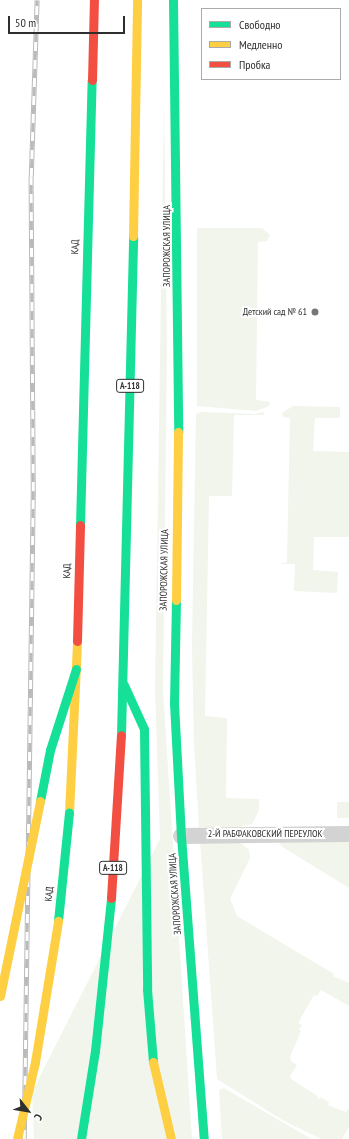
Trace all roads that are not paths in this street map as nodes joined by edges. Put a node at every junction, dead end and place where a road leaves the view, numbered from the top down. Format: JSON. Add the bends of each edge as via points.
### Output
{"nodes":[{"id":1,"x":94,"y":0,"type":"edge"},
{"id":2,"x":137,"y":0,"type":"edge"},
{"id":3,"x":173,"y":0,"type":"edge"},
{"id":4,"x":76,"y":669,"type":"junction"},
{"id":5,"x":124,"y":685,"type":"junction"},
{"id":6,"x":349,"y":834,"type":"edge"},
{"id":7,"x":181,"y":836,"type":"junction"},
{"id":8,"x":0,"y":996,"type":"edge"},
{"id":9,"x":18,"y":1139,"type":"edge"},
{"id":10,"x":81,"y":1139,"type":"edge"},
{"id":11,"x":171,"y":1139,"type":"edge"},
{"id":12,"x":204,"y":1139,"type":"edge"}],
"edges":[{"from":1,"to":4,"type":"main road","name":"КАД"},
{"from":2,"to":5,"type":"main road","number":"А-118"},
{"from":3,"to":7,"type":"main road","name":"ЗАПОРОЖСКАЯ УЛИЦА","via":[[179,372],[174,703]]},
{"from":4,"to":8,"type":"main road","bridge":true,"via":[[50,750]]},
{"from":4,"to":9,"type":"main road","name":"КАД","bridge":true,"via":[[69,812],[56,944]]},
{"from":5,"to":10,"type":"main road","number":"А-118","via":[[108,941]]},
{"from":5,"to":11,"type":"main road","via":[[144,730],[147,989],[153,1065]]},
{"from":6,"to":7,"type":"street","name":"2-Й РАБФАКОВСКИЙ ПЕРЕУЛОК"},
{"from":7,"to":12,"type":"main road","name":"ЗАПОРОЖСКАЯ УЛИЦА"}]}
